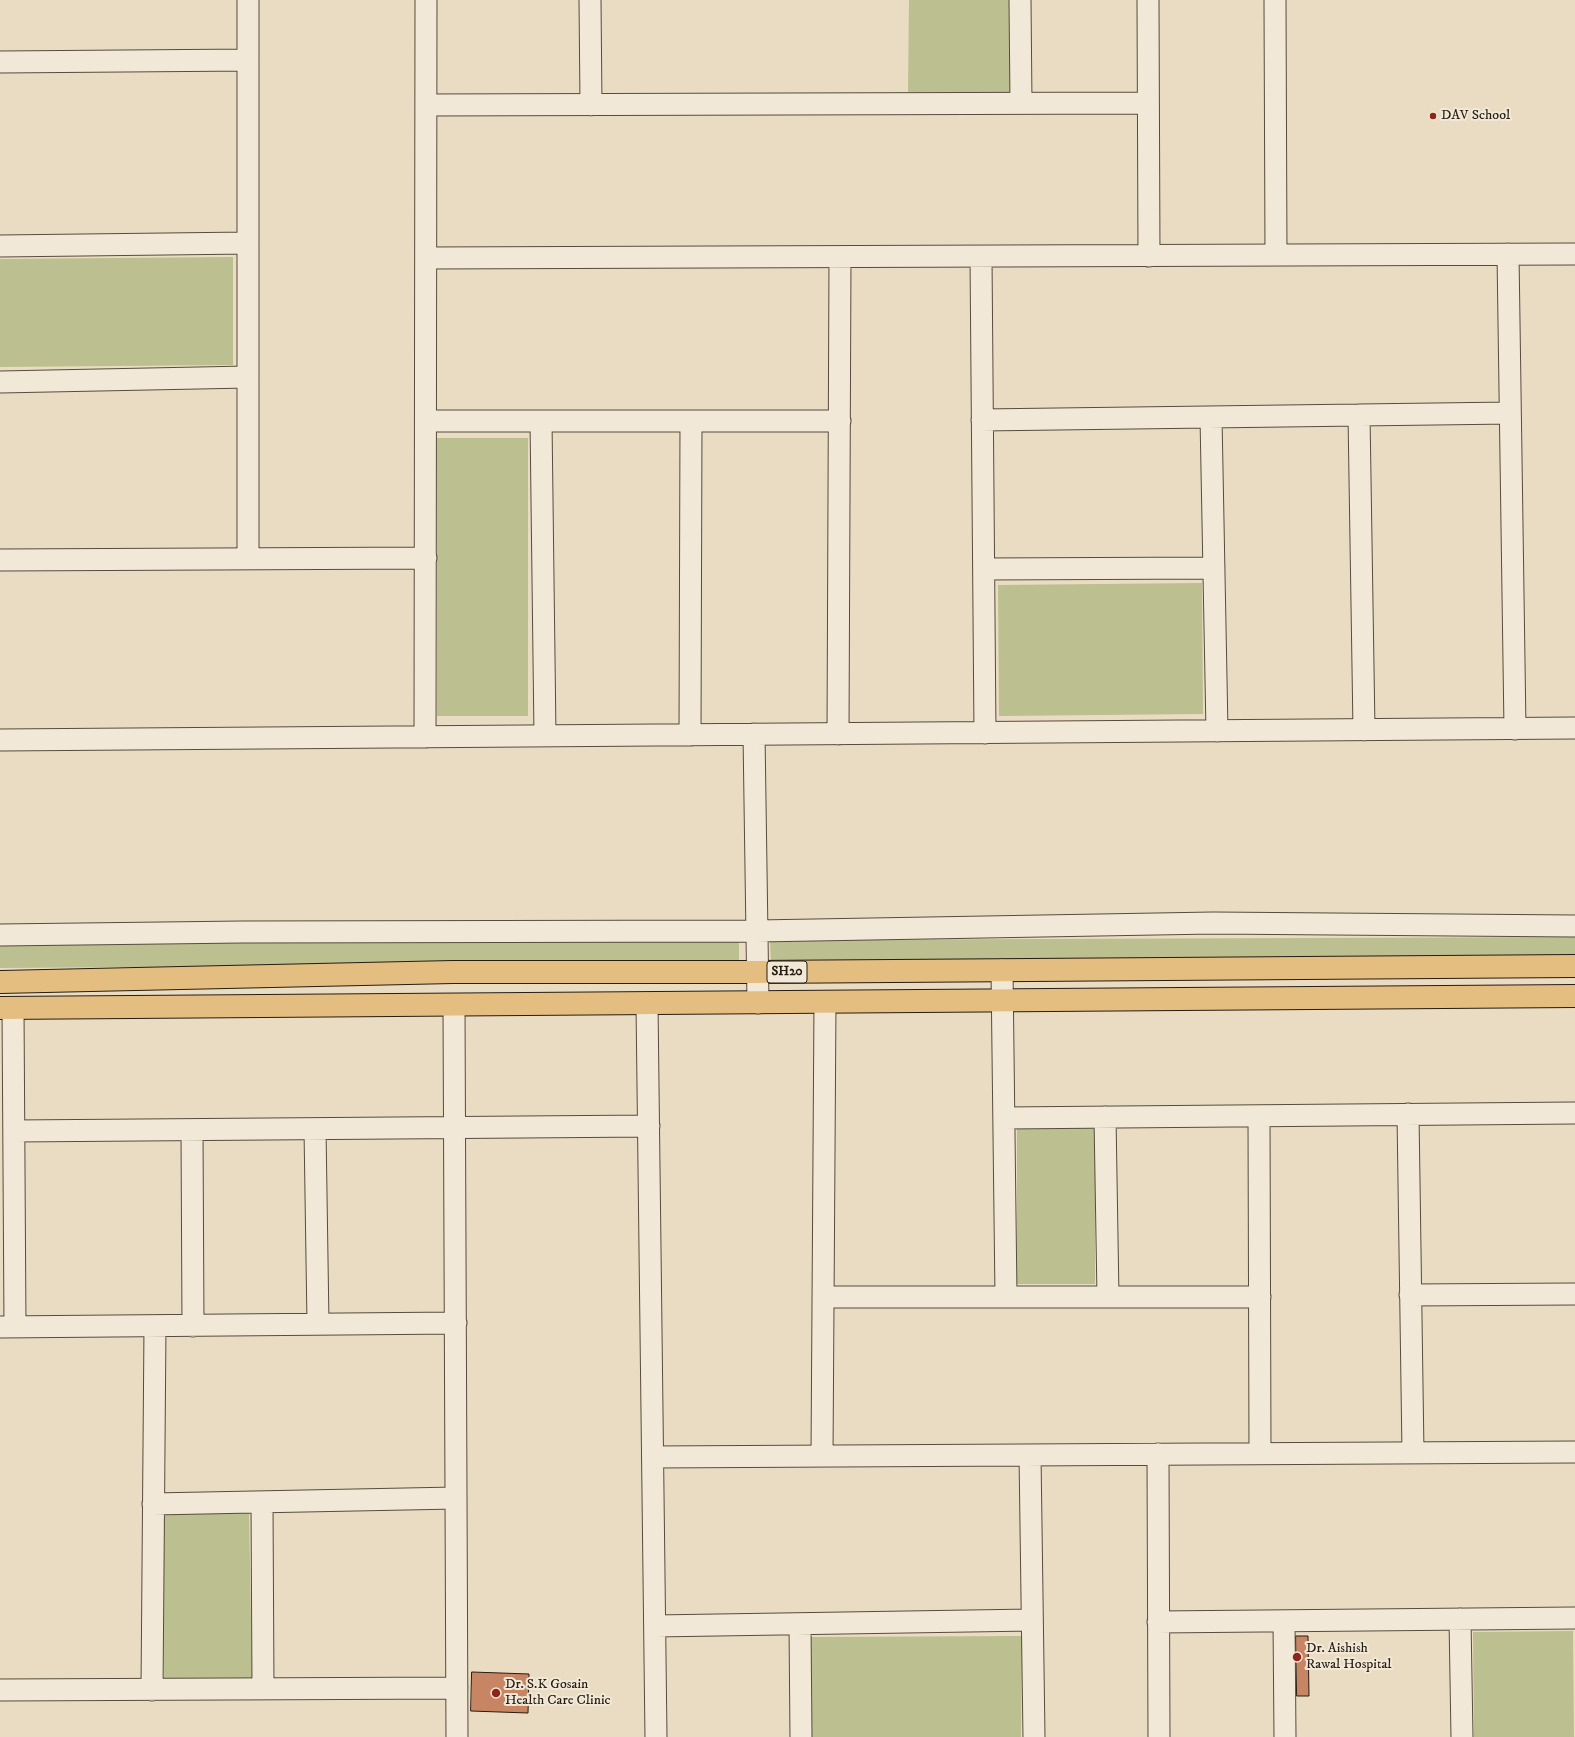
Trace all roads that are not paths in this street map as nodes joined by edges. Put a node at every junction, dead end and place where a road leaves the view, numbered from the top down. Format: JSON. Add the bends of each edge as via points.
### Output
{"nodes":[{"id":1,"x":248,"y":0,"type":"edge"},
{"id":2,"x":426,"y":0,"type":"edge"},
{"id":3,"x":590,"y":0,"type":"edge"},
{"id":4,"x":1020,"y":0,"type":"edge"},
{"id":5,"x":1148,"y":0,"type":"edge"},
{"id":6,"x":1275,"y":0,"type":"edge"},
{"id":7,"x":248,"y":60,"type":"junction"},
{"id":8,"x":0,"y":62,"type":"edge"},
{"id":9,"x":1021,"y":103,"type":"junction"},
{"id":10,"x":1148,"y":103,"type":"junction"},
{"id":11,"x":591,"y":104,"type":"junction"},
{"id":12,"x":426,"y":105,"type":"junction"},
{"id":13,"x":248,"y":242,"type":"junction"},
{"id":14,"x":0,"y":246,"type":"edge"},
{"id":15,"x":1508,"y":254,"type":"junction"},
{"id":16,"x":1575,"y":254,"type":"edge"},
{"id":17,"x":1276,"y":255,"type":"junction"},
{"id":18,"x":981,"y":256,"type":"junction"},
{"id":19,"x":1149,"y":256,"type":"junction"},
{"id":20,"x":840,"y":257,"type":"junction"},
{"id":21,"x":427,"y":258,"type":"junction"},
{"id":22,"x":248,"y":377,"type":"junction"},
{"id":23,"x":0,"y":382,"type":"edge"},
{"id":24,"x":1510,"y":413,"type":"junction"},
{"id":25,"x":1359,"y":415,"type":"junction"},
{"id":26,"x":1211,"y":417,"type":"junction"},
{"id":27,"x":982,"y":420,"type":"junction"},
{"id":28,"x":426,"y":421,"type":"junction"},
{"id":29,"x":541,"y":421,"type":"junction"},
{"id":30,"x":691,"y":421,"type":"junction"},
{"id":31,"x":840,"y":421,"type":"junction"},
{"id":32,"x":426,"y":558,"type":"junction"},
{"id":33,"x":248,"y":559,"type":"junction"},
{"id":34,"x":0,"y":560,"type":"edge"},
{"id":35,"x":1214,"y":568,"type":"junction"},
{"id":36,"x":984,"y":569,"type":"junction"},
{"id":37,"x":1575,"y":728,"type":"edge"},
{"id":38,"x":1515,"y":729,"type":"junction"},
{"id":39,"x":1364,"y":730,"type":"junction"},
{"id":40,"x":1217,"y":731,"type":"junction"},
{"id":41,"x":985,"y":733,"type":"junction"},
{"id":42,"x":754,"y":734,"type":"junction"},
{"id":43,"x":838,"y":734,"type":"junction"},
{"id":44,"x":690,"y":735,"type":"junction"},
{"id":45,"x":545,"y":736,"type":"junction"},
{"id":46,"x":425,"y":737,"type":"junction"},
{"id":47,"x":0,"y":740,"type":"edge"},
{"id":48,"x":1575,"y":926,"type":"edge"},
{"id":49,"x":757,"y":931,"type":"junction"},
{"id":50,"x":0,"y":935,"type":"edge"},
{"id":51,"x":1575,"y":966,"type":"edge"},
{"id":52,"x":1002,"y":970,"type":"junction"},
{"id":53,"x":757,"y":972,"type":"junction"},
{"id":54,"x":0,"y":982,"type":"edge"},
{"id":55,"x":1575,"y":996,"type":"edge"},
{"id":56,"x":1003,"y":1001,"type":"junction"},
{"id":57,"x":825,"y":1002,"type":"junction"},
{"id":58,"x":758,"y":1003,"type":"junction"},
{"id":59,"x":647,"y":1004,"type":"junction"},
{"id":60,"x":454,"y":1005,"type":"junction"},
{"id":61,"x":7,"y":1008,"type":"edge"},
{"id":62,"x":1575,"y":1113,"type":"edge"},
{"id":63,"x":1408,"y":1114,"type":"junction"},
{"id":64,"x":1259,"y":1116,"type":"junction"},
{"id":65,"x":1105,"y":1117,"type":"junction"},
{"id":66,"x":1004,"y":1118,"type":"junction"},
{"id":67,"x":649,"y":1126,"type":"junction"},
{"id":68,"x":455,"y":1127,"type":"junction"},
{"id":69,"x":315,"y":1129,"type":"junction"},
{"id":70,"x":192,"y":1130,"type":"junction"},
{"id":71,"x":14,"y":1131,"type":"junction"},
{"id":72,"x":1575,"y":1294,"type":"edge"},
{"id":73,"x":1410,"y":1295,"type":"junction"},
{"id":74,"x":1006,"y":1297,"type":"junction"},
{"id":75,"x":1108,"y":1297,"type":"junction"},
{"id":76,"x":1260,"y":1297,"type":"junction"},
{"id":77,"x":823,"y":1298,"type":"junction"},
{"id":78,"x":456,"y":1323,"type":"junction"},
{"id":79,"x":318,"y":1324,"type":"junction"},
{"id":80,"x":155,"y":1326,"type":"junction"},
{"id":81,"x":193,"y":1326,"type":"junction"},
{"id":82,"x":7,"y":1327,"type":"edge"},
{"id":83,"x":1413,"y":1452,"type":"junction"},
{"id":84,"x":1575,"y":1452,"type":"edge"},
{"id":85,"x":1260,"y":1453,"type":"junction"},
{"id":86,"x":1158,"y":1454,"type":"junction"},
{"id":87,"x":1030,"y":1455,"type":"junction"},
{"id":88,"x":822,"y":1456,"type":"junction"},
{"id":89,"x":653,"y":1457,"type":"junction"},
{"id":90,"x":456,"y":1498,"type":"junction"},
{"id":91,"x":262,"y":1502,"type":"junction"},
{"id":92,"x":153,"y":1504,"type":"junction"},
{"id":93,"x":1575,"y":1618,"type":"edge"},
{"id":94,"x":1460,"y":1619,"type":"junction"},
{"id":95,"x":1032,"y":1620,"type":"junction"},
{"id":96,"x":1284,"y":1621,"type":"junction"},
{"id":97,"x":1158,"y":1622,"type":"junction"},
{"id":98,"x":800,"y":1624,"type":"junction"},
{"id":99,"x":655,"y":1626,"type":"junction"},
{"id":100,"x":457,"y":1688,"type":"junction"},
{"id":101,"x":263,"y":1689,"type":"junction"},
{"id":102,"x":0,"y":1690,"type":"edge"},
{"id":103,"x":152,"y":1690,"type":"junction"},
{"id":104,"x":457,"y":1737,"type":"edge"},
{"id":105,"x":656,"y":1737,"type":"edge"},
{"id":106,"x":801,"y":1737,"type":"edge"},
{"id":107,"x":1034,"y":1737,"type":"edge"},
{"id":108,"x":1159,"y":1737,"type":"edge"},
{"id":109,"x":1285,"y":1737,"type":"edge"},
{"id":110,"x":1462,"y":1737,"type":"edge"}],
"edges":[{"from":1,"to":7,"type":"street"},
{"from":2,"to":12,"type":"street"},
{"from":3,"to":11,"type":"street"},
{"from":4,"to":9,"type":"street"},
{"from":5,"to":10,"type":"street"},
{"from":6,"to":17,"type":"street"},
{"from":7,"to":8,"type":"street"},
{"from":7,"to":13,"type":"street"},
{"from":9,"to":10,"type":"street"},
{"from":9,"to":11,"type":"street"},
{"from":10,"to":19,"type":"street"},
{"from":11,"to":12,"type":"street"},
{"from":12,"to":21,"type":"street"},
{"from":13,"to":14,"type":"street"},
{"from":13,"to":22,"type":"street"},
{"from":15,"to":16,"type":"street"},
{"from":15,"to":17,"type":"street"},
{"from":15,"to":24,"type":"street"},
{"from":17,"to":19,"type":"street"},
{"from":18,"to":19,"type":"street"},
{"from":18,"to":20,"type":"street"},
{"from":18,"to":27,"type":"street"},
{"from":20,"to":21,"type":"street"},
{"from":20,"to":31,"type":"street"},
{"from":21,"to":28,"type":"street"},
{"from":22,"to":23,"type":"street"},
{"from":22,"to":33,"type":"street"},
{"from":24,"to":25,"type":"street"},
{"from":24,"to":38,"type":"street"},
{"from":25,"to":26,"type":"street"},
{"from":25,"to":39,"type":"street"},
{"from":26,"to":27,"type":"street"},
{"from":26,"to":35,"type":"street"},
{"from":27,"to":36,"type":"street"},
{"from":28,"to":29,"type":"street"},
{"from":28,"to":32,"type":"street"},
{"from":29,"to":30,"type":"street"},
{"from":29,"to":45,"type":"street"},
{"from":30,"to":31,"type":"street"},
{"from":30,"to":44,"type":"street"},
{"from":31,"to":43,"type":"street"},
{"from":32,"to":33,"type":"street"},
{"from":32,"to":46,"type":"street"},
{"from":33,"to":34,"type":"street"},
{"from":35,"to":36,"type":"street"},
{"from":35,"to":40,"type":"street"},
{"from":36,"to":41,"type":"street"},
{"from":37,"to":38,"type":"street"},
{"from":38,"to":39,"type":"street"},
{"from":39,"to":40,"type":"street"},
{"from":40,"to":41,"type":"street"},
{"from":41,"to":43,"type":"street"},
{"from":42,"to":43,"type":"street"},
{"from":42,"to":44,"type":"street"},
{"from":42,"to":49,"type":"street"},
{"from":44,"to":45,"type":"street"},
{"from":45,"to":46,"type":"street"},
{"from":46,"to":47,"type":"street"},
{"from":48,"to":49,"type":"street","via":[[1213,923]]},
{"from":49,"to":50,"type":"street"},
{"from":49,"to":53,"type":"street"},
{"from":51,"to":52,"type":"main road","number":"SH20"},
{"from":52,"to":53,"type":"main road","number":"SH20"},
{"from":52,"to":56,"type":"street"},
{"from":53,"to":54,"type":"main road","number":"SH20","via":[[453,972]]},
{"from":53,"to":58,"type":"street"},
{"from":55,"to":56,"type":"main road","number":"SH20"},
{"from":56,"to":57,"type":"main road","number":"SH20"},
{"from":56,"to":66,"type":"street"},
{"from":57,"to":58,"type":"main road","number":"SH20"},
{"from":57,"to":77,"type":"street"},
{"from":58,"to":59,"type":"main road","number":"SH20"},
{"from":59,"to":60,"type":"main road","number":"SH20"},
{"from":59,"to":67,"type":"street"},
{"from":60,"to":61,"type":"main road","number":"SH20"},
{"from":60,"to":68,"type":"street"},
{"from":61,"to":71,"type":"street"},
{"from":62,"to":63,"type":"street"},
{"from":63,"to":64,"type":"street"},
{"from":63,"to":73,"type":"street"},
{"from":64,"to":65,"type":"street"},
{"from":64,"to":76,"type":"street"},
{"from":65,"to":66,"type":"street"},
{"from":65,"to":75,"type":"street"},
{"from":66,"to":74,"type":"street"},
{"from":67,"to":68,"type":"street"},
{"from":67,"to":89,"type":"street"},
{"from":68,"to":69,"type":"street"},
{"from":68,"to":78,"type":"street"},
{"from":69,"to":70,"type":"street"},
{"from":69,"to":79,"type":"street"},
{"from":70,"to":71,"type":"street"},
{"from":70,"to":81,"type":"street"},
{"from":71,"to":82,"type":"street"},
{"from":72,"to":73,"type":"street"},
{"from":73,"to":83,"type":"street"},
{"from":74,"to":75,"type":"street"},
{"from":74,"to":77,"type":"street"},
{"from":75,"to":76,"type":"street"},
{"from":76,"to":85,"type":"street"},
{"from":77,"to":88,"type":"street"},
{"from":78,"to":79,"type":"street"},
{"from":78,"to":90,"type":"street"},
{"from":79,"to":81,"type":"street"},
{"from":80,"to":81,"type":"street"},
{"from":80,"to":82,"type":"street"},
{"from":80,"to":92,"type":"street"},
{"from":83,"to":84,"type":"street"},
{"from":83,"to":85,"type":"street"},
{"from":85,"to":86,"type":"street"},
{"from":86,"to":87,"type":"street"},
{"from":86,"to":97,"type":"street"},
{"from":87,"to":88,"type":"street"},
{"from":87,"to":95,"type":"street"},
{"from":88,"to":89,"type":"street"},
{"from":89,"to":99,"type":"street"},
{"from":90,"to":91,"type":"street"},
{"from":90,"to":100,"type":"street"},
{"from":91,"to":92,"type":"street"},
{"from":91,"to":101,"type":"street"},
{"from":92,"to":103,"type":"street"},
{"from":93,"to":94,"type":"street"},
{"from":94,"to":96,"type":"street"},
{"from":94,"to":110,"type":"street"},
{"from":95,"to":98,"type":"street"},
{"from":95,"to":107,"type":"street"},
{"from":96,"to":97,"type":"street"},
{"from":96,"to":109,"type":"street"},
{"from":97,"to":108,"type":"street"},
{"from":98,"to":99,"type":"street"},
{"from":98,"to":106,"type":"street"},
{"from":99,"to":105,"type":"street"},
{"from":100,"to":101,"type":"street"},
{"from":100,"to":104,"type":"street"},
{"from":101,"to":103,"type":"street"},
{"from":102,"to":103,"type":"street"}]}
